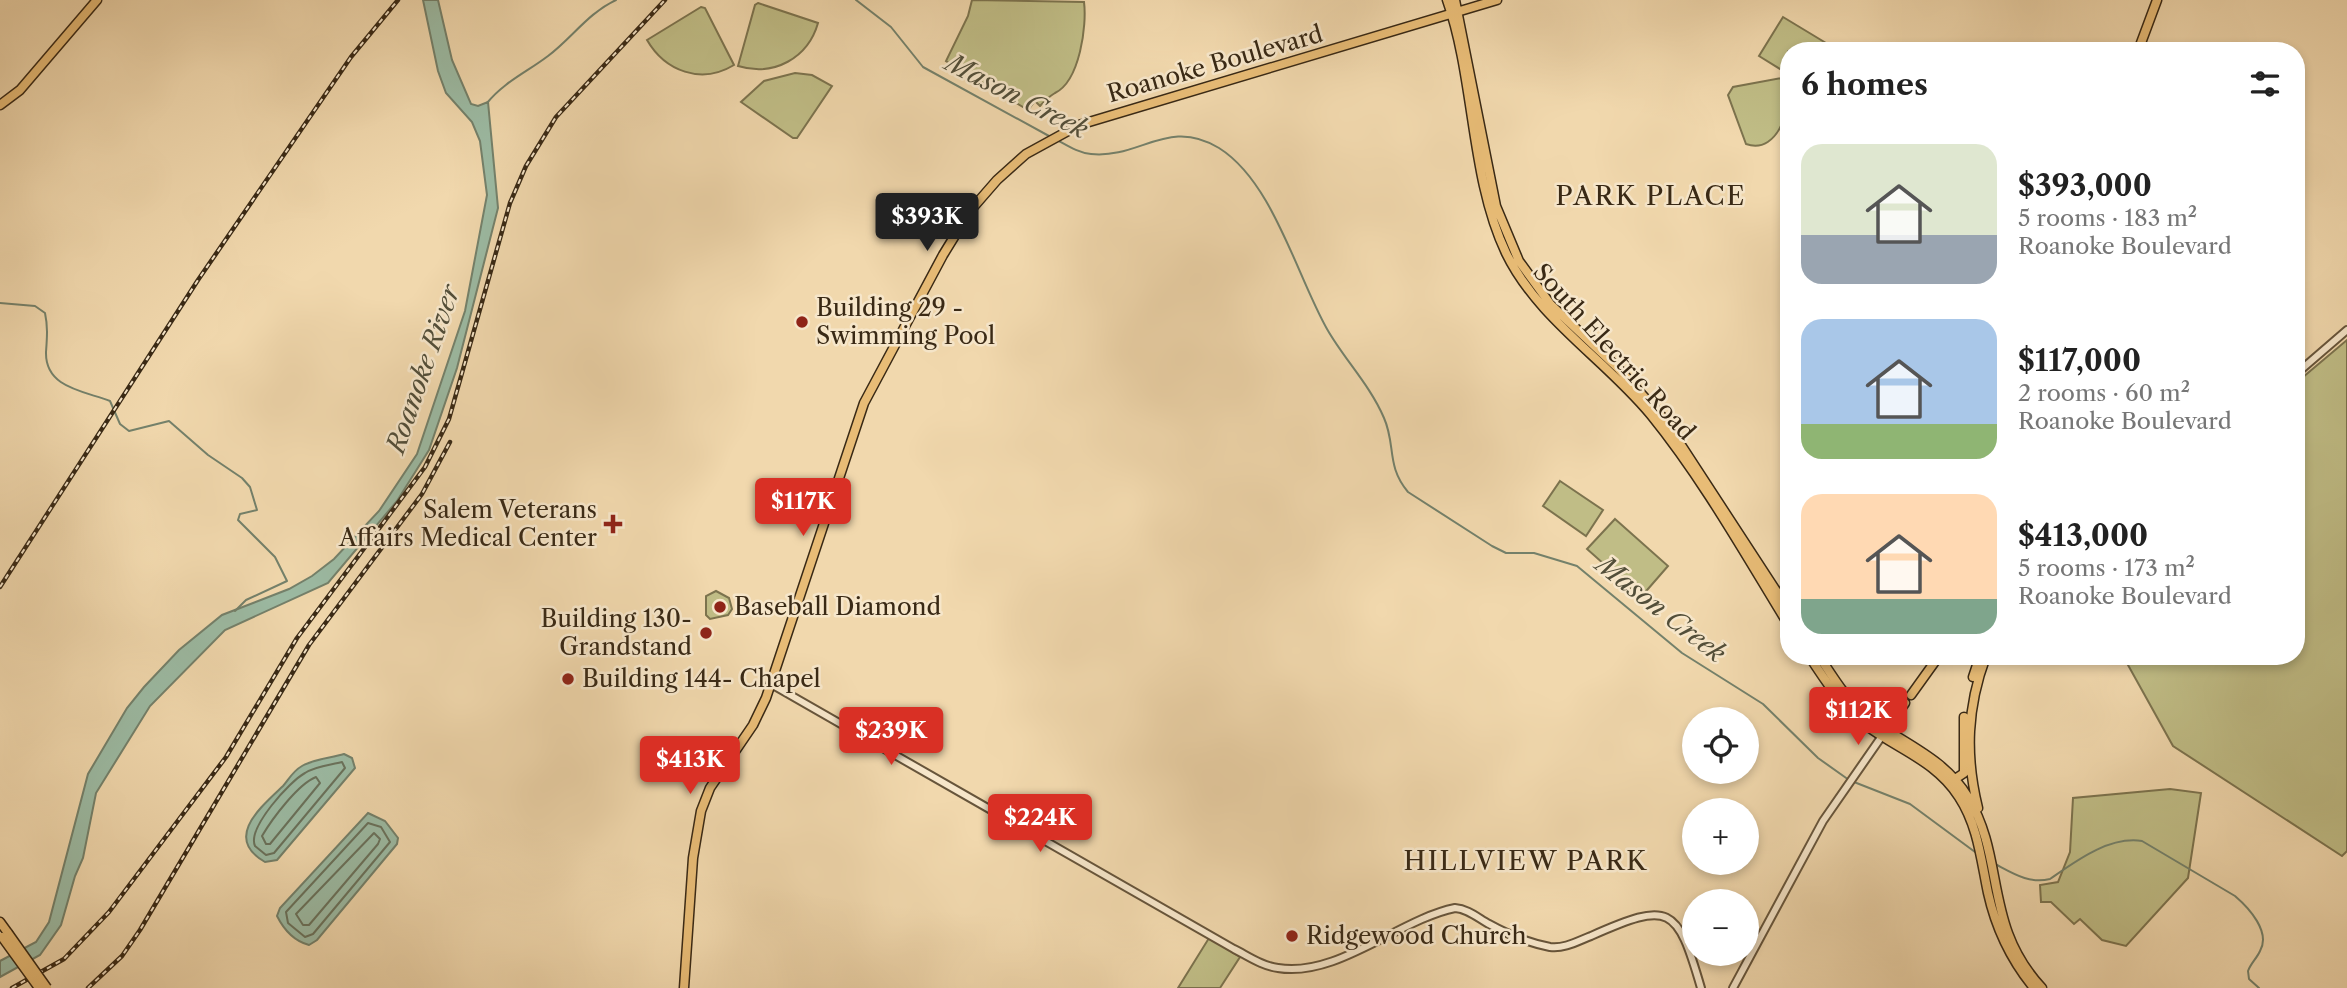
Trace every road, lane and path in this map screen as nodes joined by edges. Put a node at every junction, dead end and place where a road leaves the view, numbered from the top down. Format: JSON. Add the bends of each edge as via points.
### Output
{"nodes":[{"id":1,"x":97,"y":0,"type":"edge"},
{"id":2,"x":1447,"y":0,"type":"edge"},
{"id":3,"x":1455,"y":0,"type":"edge"},
{"id":4,"x":1497,"y":0,"type":"edge"},
{"id":5,"x":2157,"y":0,"type":"edge"},
{"id":6,"x":1455,"y":14,"type":"junction"},
{"id":7,"x":2141,"y":42,"type":"edge"},
{"id":8,"x":0,"y":105,"type":"edge"},
{"id":9,"x":2347,"y":330,"type":"edge"},
{"id":10,"x":2305,"y":366,"type":"edge"},
{"id":11,"x":1780,"y":597,"type":"edge"},
{"id":12,"x":1780,"y":612,"type":"edge"},
{"id":13,"x":1817,"y":665,"type":"edge"},
{"id":14,"x":1825,"y":665,"type":"edge"},
{"id":15,"x":1933,"y":665,"type":"edge"},
{"id":16,"x":1977,"y":665,"type":"edge"},
{"id":17,"x":1983,"y":665,"type":"edge"},
{"id":18,"x":771,"y":684,"type":"junction"},
{"id":19,"x":1911,"y":695,"type":"dead end"},
{"id":20,"x":1905,"y":704,"type":"dead end"},
{"id":21,"x":1885,"y":733,"type":"junction"},
{"id":22,"x":1955,"y":779,"type":"junction"},
{"id":23,"x":1981,"y":828,"type":"junction"},
{"id":24,"x":1981,"y":843,"type":"junction"},
{"id":25,"x":1990,"y":882,"type":"junction"},
{"id":26,"x":0,"y":922,"type":"edge"},
{"id":27,"x":3,"y":935,"type":"edge"},
{"id":28,"x":39,"y":988,"type":"edge"},
{"id":29,"x":47,"y":988,"type":"edge"},
{"id":30,"x":684,"y":988,"type":"edge"},
{"id":31,"x":1701,"y":988,"type":"edge"},
{"id":32,"x":1733,"y":988,"type":"edge"},
{"id":33,"x":2034,"y":988,"type":"edge"},
{"id":34,"x":2042,"y":988,"type":"edge"}],
"edges":[{"from":1,"to":8,"type":"main road","via":[[20,90]]},
{"from":2,"to":6,"type":"main road","name":"South Electric Road"},
{"from":3,"to":6,"type":"main road","name":"South Electric Road"},
{"from":4,"to":6,"type":"main road","name":"Roanoke Boulevard"},
{"from":5,"to":7,"type":"main road"},
{"from":6,"to":11,"type":"main road","name":"South Electric Road","via":[[1496,206],[1519,261],[1551,305],[1664,419]]},
{"from":6,"to":12,"type":"main road","name":"South Electric Road","via":[[1490,206],[1514,268],[1545,310],[1622,382],[1665,433]]},
{"from":6,"to":18,"type":"main road","name":"Roanoke Boulevard","via":[[1123,111],[1054,136],[997,180],[967,215],[864,403]]},
{"from":9,"to":10,"type":"street"},
{"from":13,"to":21,"type":"main road","via":[[1851,712]]},
{"from":14,"to":21,"type":"main road","via":[[1855,706]]},
{"from":15,"to":19,"type":"main road"},
{"from":16,"to":22,"type":"main road","via":[[1965,709],[1964,773]]},
{"from":17,"to":23,"type":"main road","via":[[1969,726],[1970,775]]},
{"from":18,"to":30,"type":"main road","name":"Roanoke Boulevard","via":[[701,811]]},
{"from":18,"to":31,"type":"street","via":[[1242,953],[1276,968],[1328,961],[1455,908],[1535,943],[1560,947],[1653,914],[1664,915],[1677,925],[1687,941]]},
{"from":20,"to":21,"type":"main road"},
{"from":21,"to":22,"type":"main road","via":[[1935,759]]},
{"from":21,"to":24,"type":"main road","via":[[1947,781]]},
{"from":21,"to":32,"type":"street","via":[[1816,833]]},
{"from":22,"to":23,"type":"main road"},
{"from":23,"to":24,"type":"main road"},
{"from":24,"to":25,"type":"main road"},
{"from":25,"to":33,"type":"main road","via":[[2003,940]]},
{"from":25,"to":34,"type":"main road","via":[[2012,946]]},
{"from":26,"to":27,"type":"main road"},
{"from":27,"to":28,"type":"main road","bridge":true},
{"from":27,"to":29,"type":"main road","bridge":true}]}
